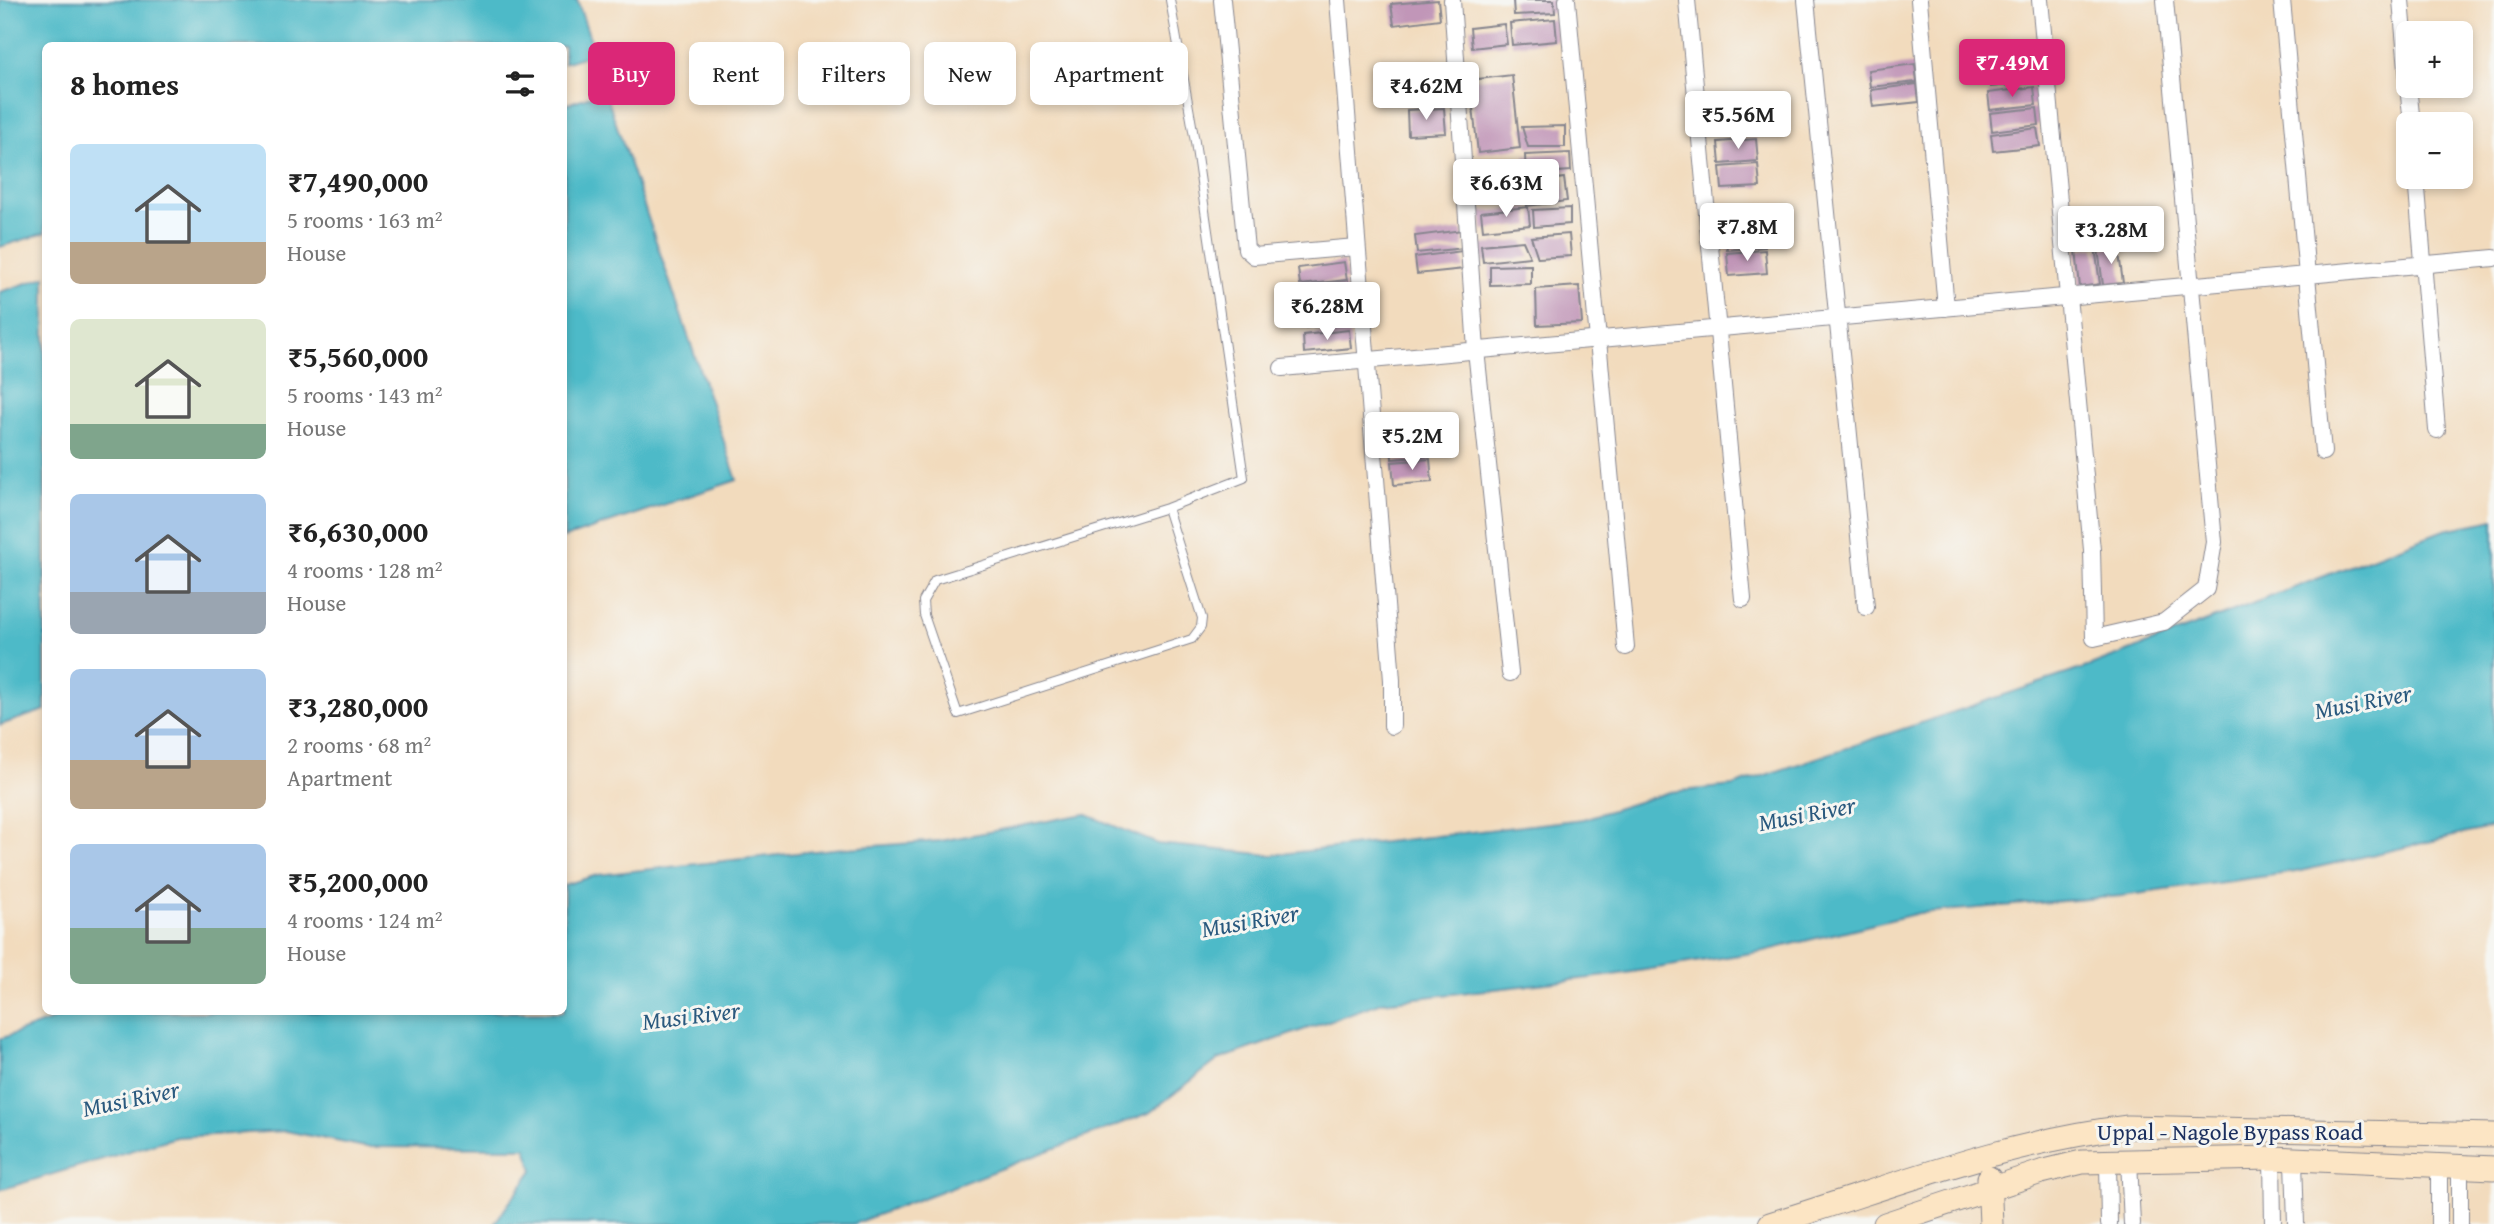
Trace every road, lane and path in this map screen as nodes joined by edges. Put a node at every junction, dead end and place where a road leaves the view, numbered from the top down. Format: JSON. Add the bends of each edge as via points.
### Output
{"nodes":[{"id":1,"x":1170,"y":0,"type":"edge"},
{"id":2,"x":1222,"y":0,"type":"edge"},
{"id":3,"x":1338,"y":0,"type":"edge"},
{"id":4,"x":1452,"y":0,"type":"edge"},
{"id":5,"x":1567,"y":0,"type":"edge"},
{"id":6,"x":1687,"y":0,"type":"edge"},
{"id":7,"x":1806,"y":0,"type":"edge"},
{"id":8,"x":1919,"y":0,"type":"edge"},
{"id":9,"x":2040,"y":0,"type":"edge"},
{"id":10,"x":2165,"y":0,"type":"edge"},
{"id":11,"x":2282,"y":0,"type":"edge"},
{"id":12,"x":2402,"y":0,"type":"edge"},
{"id":13,"x":2404,"y":21,"type":"edge"},
{"id":14,"x":2417,"y":189,"type":"edge"},
{"id":15,"x":1356,"y":247,"type":"junction"},
{"id":16,"x":2494,"y":258,"type":"edge"},
{"id":17,"x":2423,"y":266,"type":"junction"},
{"id":18,"x":2306,"y":275,"type":"junction"},
{"id":19,"x":2191,"y":287,"type":"junction"},
{"id":20,"x":2068,"y":298,"type":"junction"},
{"id":21,"x":1947,"y":308,"type":"junction"},
{"id":22,"x":1838,"y":318,"type":"junction"},
{"id":23,"x":1718,"y":329,"type":"junction"},
{"id":24,"x":1598,"y":340,"type":"junction"},
{"id":25,"x":1476,"y":350,"type":"junction"},
{"id":26,"x":1364,"y":360,"type":"junction"},
{"id":27,"x":1282,"y":368,"type":"dead end"},
{"id":28,"x":2437,"y":430,"type":"dead end"},
{"id":29,"x":2323,"y":452,"type":"dead end"},
{"id":30,"x":1167,"y":508,"type":"junction"},
{"id":31,"x":1743,"y":599,"type":"dead end"},
{"id":32,"x":1866,"y":607,"type":"dead end"},
{"id":33,"x":1626,"y":647,"type":"dead end"},
{"id":34,"x":1510,"y":673,"type":"dead end"},
{"id":35,"x":1392,"y":726,"type":"dead end"},
{"id":36,"x":2494,"y":1135,"type":"edge"},
{"id":37,"x":1986,"y":1158,"type":"junction"},
{"id":38,"x":2283,"y":1160,"type":"junction"},
{"id":39,"x":2118,"y":1161,"type":"junction"},
{"id":40,"x":1956,"y":1167,"type":"junction"},
{"id":41,"x":2449,"y":1167,"type":"junction"},
{"id":42,"x":2494,"y":1168,"type":"edge"},
{"id":43,"x":1991,"y":1190,"type":"junction"},
{"id":44,"x":1960,"y":1201,"type":"junction"},
{"id":45,"x":1770,"y":1224,"type":"edge"},
{"id":46,"x":1885,"y":1224,"type":"edge"},
{"id":47,"x":1961,"y":1224,"type":"edge"},
{"id":48,"x":1991,"y":1224,"type":"edge"},
{"id":49,"x":2109,"y":1224,"type":"edge"},
{"id":50,"x":2132,"y":1224,"type":"edge"},
{"id":51,"x":2273,"y":1224,"type":"edge"},
{"id":52,"x":2296,"y":1224,"type":"edge"},
{"id":53,"x":2439,"y":1224,"type":"edge"},
{"id":54,"x":2460,"y":1224,"type":"edge"}],
"edges":[{"from":1,"to":30,"type":"lane","via":[[1198,156],[1244,478]]},
{"from":2,"to":15,"type":"street","via":[[1246,249],[1254,256]]},
{"from":3,"to":15,"type":"street"},
{"from":4,"to":25,"type":"street"},
{"from":5,"to":24,"type":"street"},
{"from":6,"to":23,"type":"street"},
{"from":7,"to":22,"type":"street"},
{"from":8,"to":21,"type":"street"},
{"from":9,"to":20,"type":"street"},
{"from":10,"to":19,"type":"street"},
{"from":11,"to":18,"type":"street"},
{"from":12,"to":13,"type":"street"},
{"from":14,"to":17,"type":"street"},
{"from":15,"to":26,"type":"street"},
{"from":16,"to":17,"type":"street"},
{"from":17,"to":18,"type":"street"},
{"from":17,"to":28,"type":"street"},
{"from":18,"to":19,"type":"street"},
{"from":18,"to":29,"type":"street"},
{"from":19,"to":20,"type":"street"},
{"from":19,"to":20,"type":"street","via":[[2214,542],[2206,589],[2164,622],[2094,638],[2092,550]]},
{"from":20,"to":21,"type":"street"},
{"from":21,"to":22,"type":"street"},
{"from":22,"to":23,"type":"street"},
{"from":22,"to":32,"type":"street"},
{"from":23,"to":24,"type":"street"},
{"from":23,"to":31,"type":"street"},
{"from":24,"to":25,"type":"street"},
{"from":24,"to":33,"type":"street"},
{"from":25,"to":26,"type":"street"},
{"from":25,"to":34,"type":"street"},
{"from":26,"to":27,"type":"street"},
{"from":26,"to":35,"type":"street","via":[[1392,680]]},
{"from":30,"to":30,"type":"lane","via":[[935,580],[923,601],[924,615],[958,714],[1192,639],[1202,618]]},
{"from":36,"to":37,"type":"street","name":"Uppal - Nagole Bypass Road","via":[[2128,1127],[2052,1138]]},
{"from":37,"to":40,"type":"street","name":"Uppal - Nagole Bypass Road"},
{"from":37,"to":43,"type":"street"},
{"from":38,"to":39,"type":"street","name":"Uppal - Nagole Bypass Road"},
{"from":38,"to":41,"type":"street","name":"Uppal - Nagole Bypass Road"},
{"from":38,"to":51,"type":"street"},
{"from":38,"to":52,"type":"street"},
{"from":39,"to":43,"type":"street","name":"Uppal - Nagole Bypass Road","via":[[2082,1162]]},
{"from":39,"to":49,"type":"street"},
{"from":39,"to":50,"type":"street"},
{"from":40,"to":44,"type":"street"},
{"from":40,"to":45,"type":"street","name":"Uppal - Nagole Bypass Road"},
{"from":41,"to":42,"type":"street","name":"Uppal - Nagole Bypass Road"},
{"from":41,"to":53,"type":"street"},
{"from":41,"to":54,"type":"street"},
{"from":43,"to":44,"type":"street","name":"Uppal - Nagole Bypass Road"},
{"from":43,"to":48,"type":"street"},
{"from":44,"to":46,"type":"street","name":"Uppal - Nagole Bypass Road"},
{"from":44,"to":47,"type":"street"}]}
